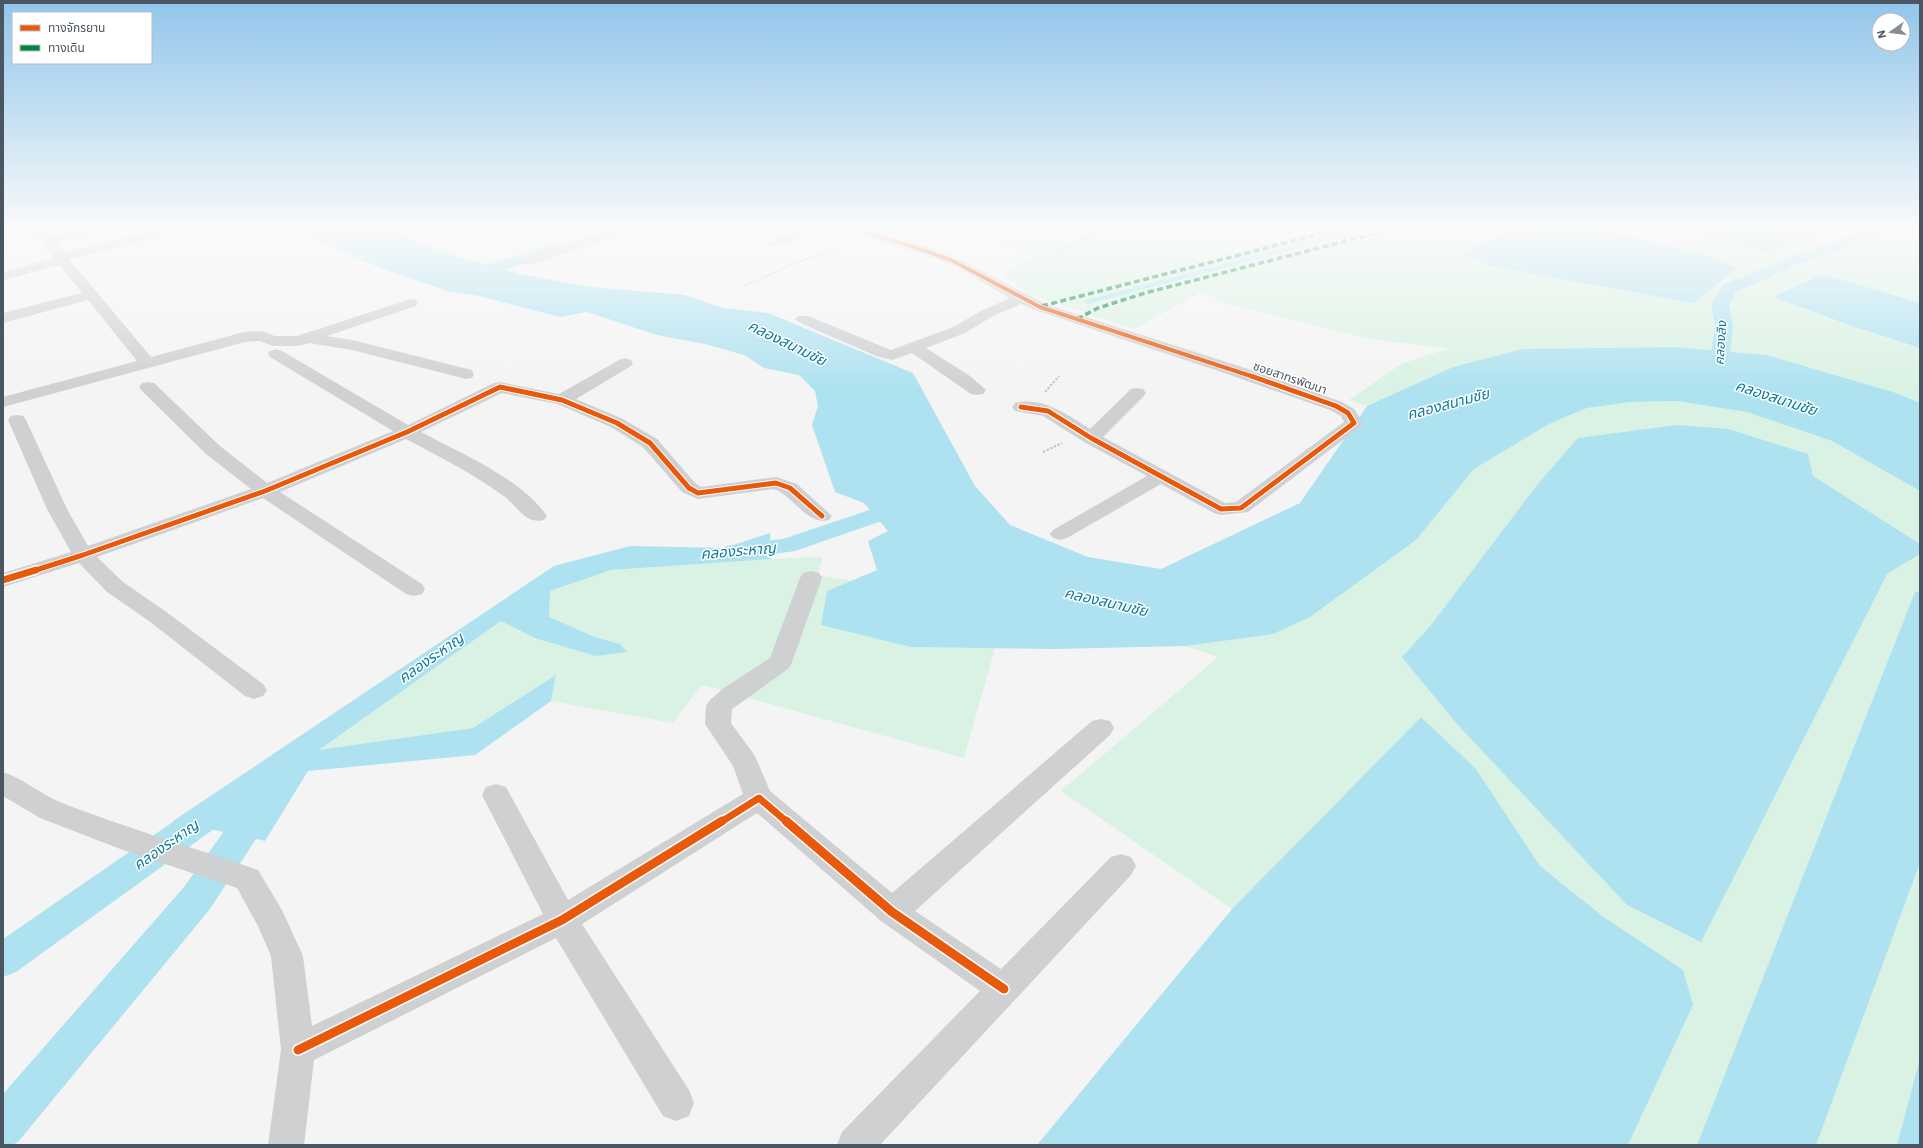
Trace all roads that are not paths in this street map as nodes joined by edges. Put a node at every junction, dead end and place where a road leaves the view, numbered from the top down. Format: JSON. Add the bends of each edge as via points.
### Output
{"nodes":[{"id":1,"x":80,"y":282,"type":"edge"},
{"id":2,"x":989,"y":282,"type":"edge"},
{"id":3,"x":91,"y":295,"type":"junction"},
{"id":4,"x":1020,"y":299,"type":"junction"},
{"id":5,"x":411,"y":303,"type":"dead end"},
{"id":6,"x":3,"y":318,"type":"edge"},
{"id":7,"x":803,"y":319,"type":"dead end"},
{"id":8,"x":309,"y":339,"type":"junction"},
{"id":9,"x":914,"y":348,"type":"junction"},
{"id":10,"x":276,"y":354,"type":"dead end"},
{"id":11,"x":625,"y":363,"type":"dead end"},
{"id":12,"x":148,"y":364,"type":"junction"},
{"id":13,"x":466,"y":374,"type":"dead end"},
{"id":14,"x":148,"y":387,"type":"dead end"},
{"id":15,"x":977,"y":390,"type":"dead end"},
{"id":16,"x":1137,"y":393,"type":"dead end"},
{"id":17,"x":562,"y":400,"type":"junction"},
{"id":18,"x":3,"y":402,"type":"edge"},
{"id":19,"x":1022,"y":407,"type":"dead end"},
{"id":20,"x":17,"y":420,"type":"dead end"},
{"id":21,"x":407,"y":432,"type":"junction"},
{"id":22,"x":1091,"y":438,"type":"junction"},
{"id":23,"x":1161,"y":476,"type":"junction"},
{"id":24,"x":265,"y":491,"type":"junction"},
{"id":25,"x":537,"y":516,"type":"dead end"},
{"id":26,"x":822,"y":516,"type":"dead end"},
{"id":27,"x":1060,"y":534,"type":"dead end"},
{"id":28,"x":83,"y":555,"type":"junction"},
{"id":29,"x":811,"y":578,"type":"dead end"},
{"id":30,"x":3,"y":580,"type":"edge"},
{"id":31,"x":414,"y":590,"type":"dead end"},
{"id":32,"x":254,"y":690,"type":"dead end"},
{"id":33,"x":1101,"y":728,"type":"dead end"},
{"id":34,"x":3,"y":783,"type":"edge"},
{"id":35,"x":496,"y":795,"type":"dead end"},
{"id":36,"x":759,"y":798,"type":"junction"},
{"id":37,"x":1121,"y":866,"type":"dead end"},
{"id":38,"x":892,"y":912,"type":"junction"},
{"id":39,"x":562,"y":920,"type":"junction"},
{"id":40,"x":1004,"y":989,"type":"junction"},
{"id":41,"x":298,"y":1050,"type":"junction"},
{"id":42,"x":676,"y":1103,"type":"dead end"},
{"id":43,"x":286,"y":1145,"type":"edge"},
{"id":44,"x":855,"y":1145,"type":"edge"}],
"edges":[{"from":1,"to":3,"type":"street"},
{"from":2,"to":4,"type":"street","name":"ซอยสาทรพัฒนา"},
{"from":3,"to":6,"type":"street"},
{"from":3,"to":12,"type":"street"},
{"from":4,"to":9,"type":"street","via":[[988,313],[959,330]]},
{"from":4,"to":23,"type":"street","name":"ซอยสาทรพัฒนา","via":[[1336,406],[1348,413],[1354,423],[1241,508],[1221,509]]},
{"from":5,"to":8,"type":"street"},
{"from":7,"to":9,"type":"street","via":[[887,355]]},
{"from":8,"to":12,"type":"street","via":[[285,342],[253,336]]},
{"from":8,"to":13,"type":"street","via":[[352,344]]},
{"from":9,"to":15,"type":"street"},
{"from":10,"to":21,"type":"street"},
{"from":11,"to":17,"type":"street"},
{"from":12,"to":18,"type":"street"},
{"from":14,"to":24,"type":"street","via":[[213,450]]},
{"from":16,"to":22,"type":"street"},
{"from":17,"to":21,"type":"street","via":[[500,387]]},
{"from":17,"to":26,"type":"street","via":[[617,423],[650,443],[689,488],[698,493],[776,484],[790,488]]},
{"from":19,"to":22,"type":"street","name":"ซอยสาทรพัฒนา","via":[[1048,411]]},
{"from":20,"to":28,"type":"street","via":[[57,509]]},
{"from":21,"to":24,"type":"street"},
{"from":21,"to":25,"type":"street","via":[[492,478]]},
{"from":22,"to":23,"type":"street","name":"ซอยสาทรพัฒนา"},
{"from":23,"to":27,"type":"street"},
{"from":24,"to":28,"type":"street"},
{"from":24,"to":31,"type":"street"},
{"from":28,"to":30,"type":"street"},
{"from":28,"to":32,"type":"street","via":[[115,587]]},
{"from":29,"to":36,"type":"street","via":[[780,662],[770,671],[728,696],[719,706],[718,724],[745,763]]},
{"from":33,"to":38,"type":"street"},
{"from":34,"to":41,"type":"street","via":[[50,810],[133,842],[247,879],[271,920],[287,956]]},
{"from":35,"to":39,"type":"street"},
{"from":36,"to":38,"type":"street"},
{"from":36,"to":39,"type":"street"},
{"from":37,"to":40,"type":"street"},
{"from":38,"to":40,"type":"street"},
{"from":39,"to":41,"type":"street"},
{"from":39,"to":42,"type":"street"},
{"from":40,"to":44,"type":"street"},
{"from":41,"to":43,"type":"street"}]}
